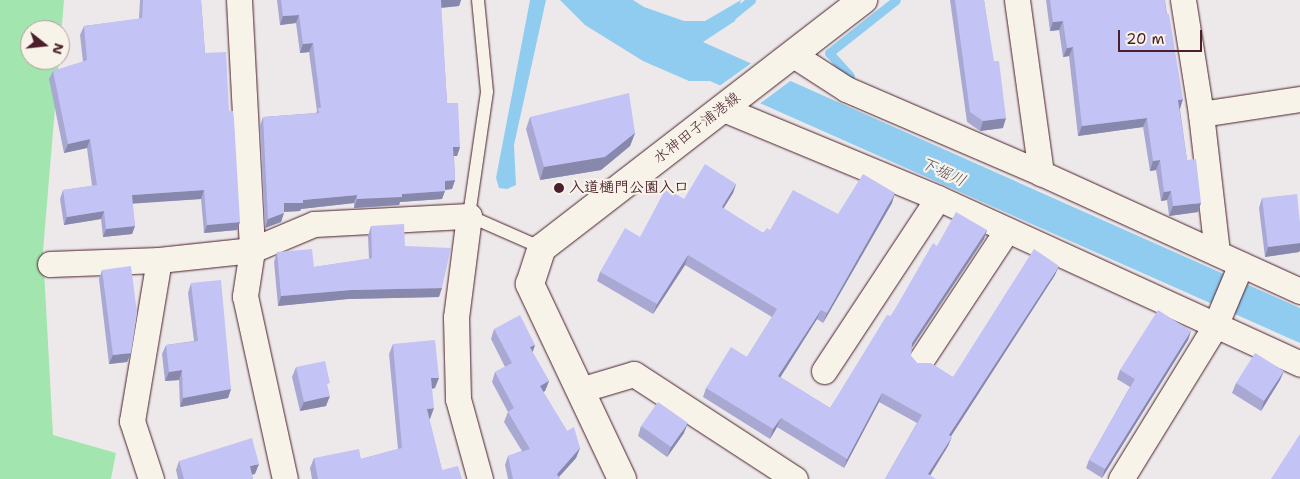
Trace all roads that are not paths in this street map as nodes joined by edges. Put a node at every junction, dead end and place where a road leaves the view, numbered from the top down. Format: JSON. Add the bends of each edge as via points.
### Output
{"nodes":[{"id":1,"x":239,"y":0,"type":"edge"},
{"id":2,"x":478,"y":0,"type":"edge"},
{"id":3,"x":863,"y":0,"type":"edge"},
{"id":4,"x":1018,"y":0,"type":"edge"},
{"id":5,"x":1184,"y":0,"type":"edge"},
{"id":6,"x":784,"y":61,"type":"junction"},
{"id":7,"x":1300,"y":99,"type":"edge"},
{"id":8,"x":727,"y":104,"type":"junction"},
{"id":9,"x":1201,"y":114,"type":"junction"},
{"id":10,"x":1041,"y":173,"type":"junction"},
{"id":11,"x":938,"y":198,"type":"junction"},
{"id":12,"x":470,"y":216,"type":"junction"},
{"id":13,"x":1006,"y":230,"type":"junction"},
{"id":14,"x":542,"y":248,"type":"junction"},
{"id":15,"x":252,"y":250,"type":"junction"},
{"id":16,"x":1217,"y":254,"type":"junction"},
{"id":17,"x":159,"y":260,"type":"junction"},
{"id":18,"x":50,"y":264,"type":"dead end"},
{"id":19,"x":1240,"y":264,"type":"junction"},
{"id":20,"x":1300,"y":291,"type":"edge"},
{"id":21,"x":1215,"y":326,"type":"junction"},
{"id":22,"x":921,"y":360,"type":"dead end"},
{"id":23,"x":1300,"y":364,"type":"edge"},
{"id":24,"x":824,"y":371,"type":"dead end"},
{"id":25,"x":580,"y":390,"type":"junction"},
{"id":26,"x":151,"y":479,"type":"edge"},
{"id":27,"x":285,"y":479,"type":"edge"},
{"id":28,"x":480,"y":479,"type":"edge"},
{"id":29,"x":622,"y":479,"type":"edge"},
{"id":30,"x":796,"y":479,"type":"edge"},
{"id":31,"x":1121,"y":479,"type":"edge"}],
"edges":[{"from":1,"to":15,"type":"street"},
{"from":2,"to":12,"type":"lane","via":[[487,92]]},
{"from":3,"to":6,"type":"main road","name":"水神田子浦港線"},
{"from":4,"to":10,"type":"street"},
{"from":5,"to":9,"type":"street"},
{"from":6,"to":8,"type":"main road","name":"水神田子浦港線"},
{"from":6,"to":10,"type":"street"},
{"from":7,"to":9,"type":"street"},
{"from":8,"to":11,"type":"street"},
{"from":8,"to":14,"type":"main road","name":"水神田子浦港線"},
{"from":9,"to":16,"type":"street"},
{"from":10,"to":16,"type":"street"},
{"from":11,"to":13,"type":"street"},
{"from":11,"to":24,"type":"street"},
{"from":12,"to":14,"type":"lane"},
{"from":12,"to":15,"type":"street","via":[[314,224]]},
{"from":12,"to":28,"type":"street","via":[[456,317],[458,399]]},
{"from":13,"to":21,"type":"street"},
{"from":13,"to":22,"type":"street"},
{"from":14,"to":25,"type":"main road","via":[[530,284]]},
{"from":15,"to":17,"type":"street"},
{"from":15,"to":27,"type":"street","via":[[245,296]]},
{"from":16,"to":19,"type":"street"},
{"from":17,"to":18,"type":"street"},
{"from":17,"to":26,"type":"street","via":[[132,421]]},
{"from":19,"to":20,"type":"street"},
{"from":19,"to":21,"type":"street"},
{"from":21,"to":23,"type":"street"},
{"from":21,"to":31,"type":"street"},
{"from":25,"to":29,"type":"main road"},
{"from":25,"to":30,"type":"street","via":[[634,374]]}]}
